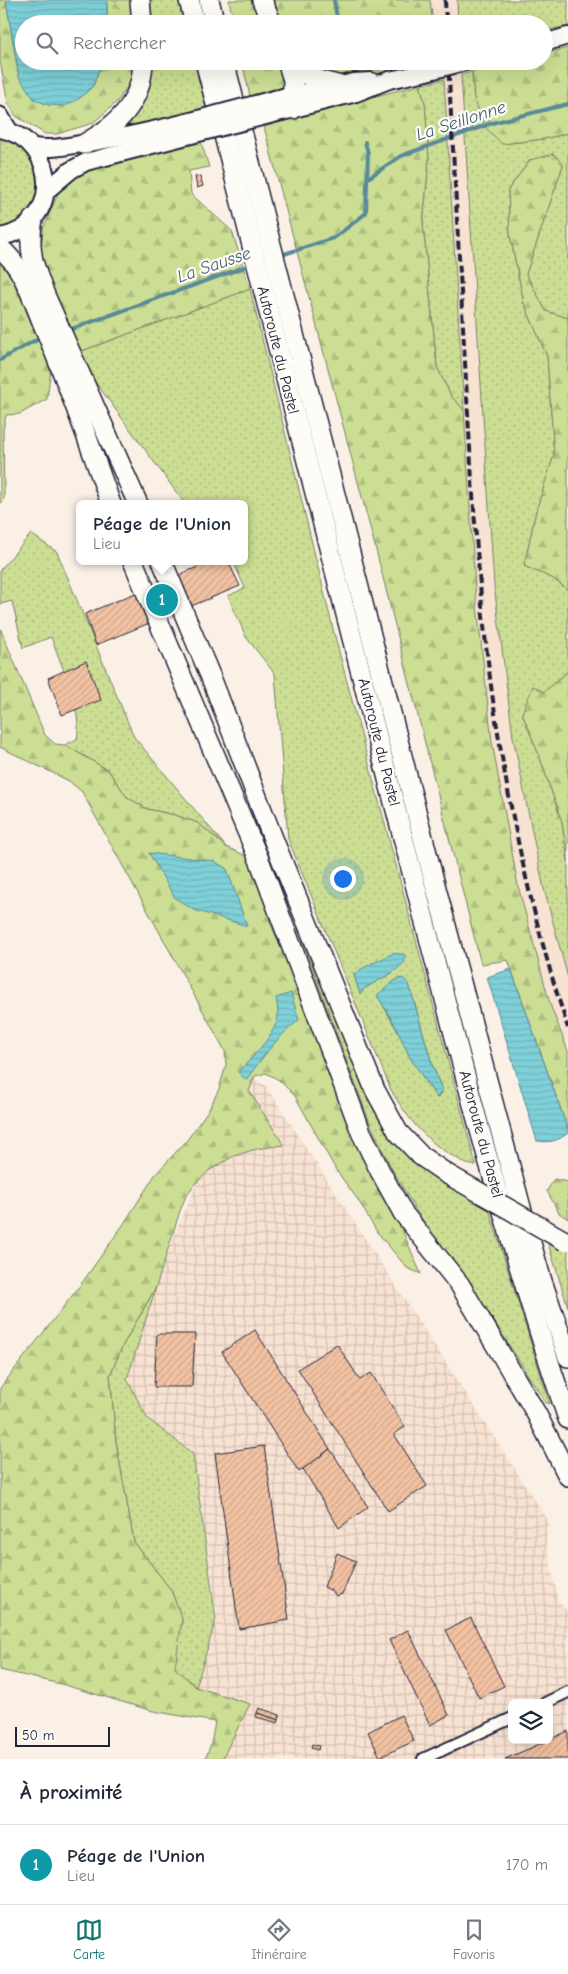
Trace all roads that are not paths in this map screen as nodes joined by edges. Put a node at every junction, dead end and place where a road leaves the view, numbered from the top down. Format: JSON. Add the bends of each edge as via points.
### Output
{"nodes":[{"id":1,"x":140,"y":0,"type":"edge"},
{"id":2,"x":189,"y":0,"type":"edge"},
{"id":3,"x":209,"y":0,"type":"edge"},
{"id":4,"x":262,"y":0,"type":"edge"},
{"id":5,"x":141,"y":15,"type":"edge"},
{"id":6,"x":193,"y":15,"type":"edge"},
{"id":7,"x":213,"y":15,"type":"edge"},
{"id":8,"x":268,"y":15,"type":"edge"},
{"id":9,"x":568,"y":36,"type":"edge"},
{"id":10,"x":553,"y":40,"type":"edge"},
{"id":11,"x":143,"y":70,"type":"edge"},
{"id":12,"x":207,"y":70,"type":"edge"},
{"id":13,"x":226,"y":70,"type":"edge"},
{"id":14,"x":290,"y":70,"type":"edge"},
{"id":15,"x":298,"y":70,"type":"edge"},
{"id":16,"x":434,"y":70,"type":"edge"},
{"id":17,"x":389,"y":80,"type":"junction"},
{"id":18,"x":337,"y":86,"type":"junction"},
{"id":19,"x":287,"y":104,"type":"junction"},
{"id":20,"x":0,"y":115,"type":"edge"},
{"id":21,"x":189,"y":128,"type":"junction"},
{"id":22,"x":5,"y":130,"type":"edge"},
{"id":23,"x":84,"y":144,"type":"junction"},
{"id":24,"x":33,"y":147,"type":"junction"},
{"id":25,"x":46,"y":191,"type":"junction"},
{"id":26,"x":33,"y":219,"type":"junction"},
{"id":27,"x":0,"y":237,"type":"edge"},
{"id":28,"x":0,"y":248,"type":"edge"},
{"id":29,"x":39,"y":298,"type":"junction"},
{"id":30,"x":69,"y":367,"type":"junction"},
{"id":31,"x":110,"y":500,"type":"edge"},
{"id":32,"x":136,"y":500,"type":"edge"},
{"id":33,"x":135,"y":565,"type":"edge"},
{"id":34,"x":164,"y":565,"type":"edge"},
{"id":35,"x":567,"y":1242,"type":"edge"},
{"id":36,"x":568,"y":1358,"type":"edge"},
{"id":37,"x":568,"y":1419,"type":"edge"},
{"id":38,"x":568,"y":1476,"type":"edge"},
{"id":39,"x":568,"y":1692,"type":"edge"},
{"id":40,"x":553,"y":1699,"type":"edge"},
{"id":41,"x":508,"y":1720,"type":"edge"},
{"id":42,"x":423,"y":1759,"type":"edge"}],
"edges":[{"from":1,"to":5,"type":"highway"},
{"from":2,"to":6,"type":"highway"},
{"from":3,"to":7,"type":"highway"},
{"from":4,"to":8,"type":"highway"},
{"from":9,"to":10,"type":"main road"},
{"from":11,"to":23,"type":"highway","via":[[137,95],[127,110],[104,133]]},
{"from":12,"to":37,"type":"highway","name":"Autoroute du Pastel","via":[[504,1220]]},
{"from":13,"to":36,"type":"highway","name":"Autoroute du Pastel","via":[[523,1215]]},
{"from":14,"to":19,"type":"highway","via":[[294,80]]},
{"from":15,"to":18,"type":"highway","via":[[314,80]]},
{"from":16,"to":17,"type":"main road","bridge":true},
{"from":17,"to":18,"type":"main road"},
{"from":17,"to":19,"type":"main road","via":[[356,93]]},
{"from":18,"to":19,"type":"main road"},
{"from":19,"to":21,"type":"main road","bridge":true},
{"from":20,"to":22,"type":"main road"},
{"from":21,"to":23,"type":"main road"},
{"from":21,"to":25,"type":"main road","via":[[86,162]]},
{"from":22,"to":24,"type":"main road","via":[[19,135]]},
{"from":23,"to":24,"type":"main road","via":[[65,148]]},
{"from":24,"to":25,"type":"main road","via":[[45,168]]},
{"from":25,"to":26,"type":"main road","via":[[42,206]]},
{"from":26,"to":27,"type":"main road","via":[[20,230]]},
{"from":26,"to":29,"type":"highway","via":[[30,248]]},
{"from":28,"to":29,"type":"highway"},
{"from":29,"to":30,"type":"highway"},
{"from":30,"to":31,"type":"highway"},
{"from":30,"to":32,"type":"highway"},
{"from":33,"to":38,"type":"highway","via":[[260,862],[362,1132],[380,1171],[403,1213],[460,1285],[536,1413]]},
{"from":34,"to":35,"type":"highway","bridge":true,"via":[[375,1090],[398,1132],[422,1156],[447,1174]]},
{"from":39,"to":40,"type":"street"},
{"from":41,"to":42,"type":"street"}]}
